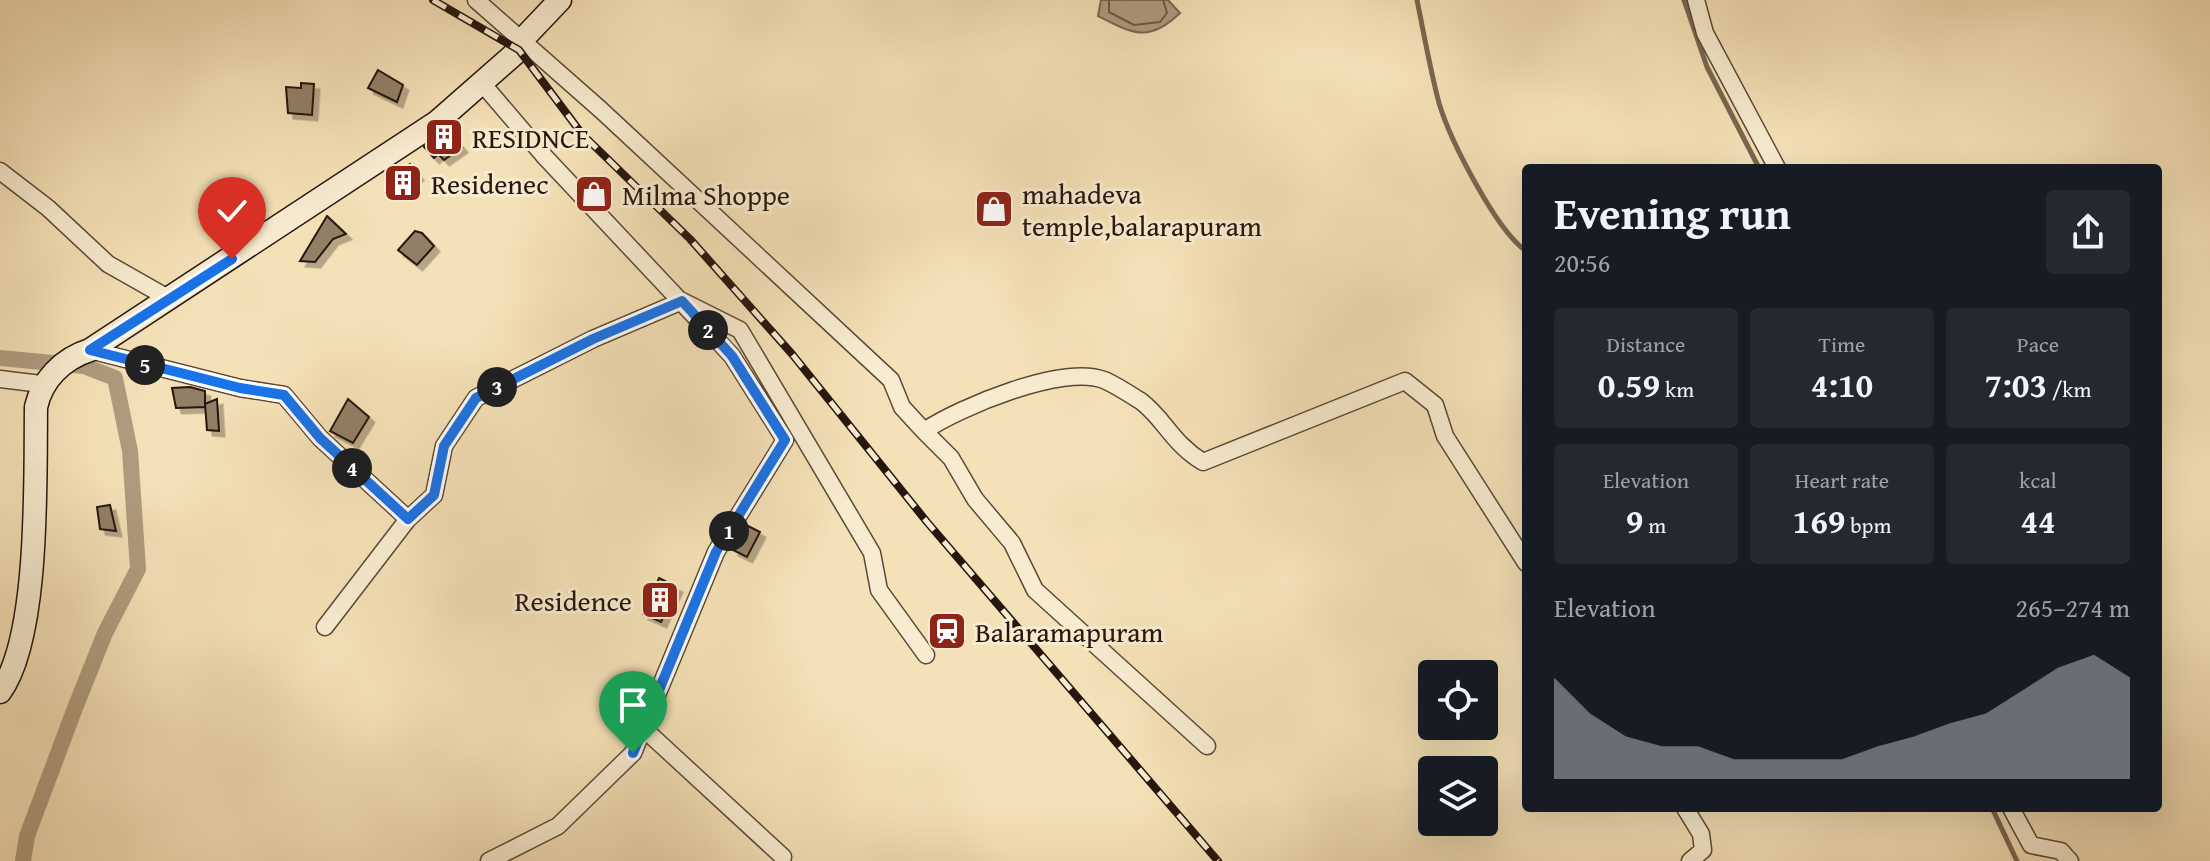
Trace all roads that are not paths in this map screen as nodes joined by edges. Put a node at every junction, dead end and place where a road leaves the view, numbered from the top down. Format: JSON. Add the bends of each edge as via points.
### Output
{"nodes":[{"id":1,"x":476,"y":0,"type":"edge"},
{"id":2,"x":560,"y":0,"type":"edge"},
{"id":3,"x":1696,"y":0,"type":"edge"},
{"id":4,"x":521,"y":41,"type":"junction"},
{"id":5,"x":481,"y":82,"type":"junction"},
{"id":6,"x":1775,"y":164,"type":"edge"},
{"id":7,"x":0,"y":171,"type":"edge"},
{"id":8,"x":168,"y":298,"type":"junction"},
{"id":9,"x":682,"y":301,"type":"junction"},
{"id":10,"x":83,"y":352,"type":"junction"},
{"id":11,"x":0,"y":379,"type":"edge"},
{"id":12,"x":41,"y":384,"type":"junction"},
{"id":13,"x":924,"y":431,"type":"junction"},
{"id":14,"x":408,"y":519,"type":"junction"},
{"id":15,"x":1522,"y":557,"type":"edge"},
{"id":16,"x":325,"y":627,"type":"dead end"},
{"id":17,"x":926,"y":655,"type":"dead end"},
{"id":18,"x":0,"y":692,"type":"edge"},
{"id":19,"x":643,"y":728,"type":"junction"},
{"id":20,"x":1207,"y":746,"type":"dead end"},
{"id":21,"x":1687,"y":812,"type":"edge"},
{"id":22,"x":2013,"y":812,"type":"edge"},
{"id":23,"x":783,"y":857,"type":"dead end"},
{"id":24,"x":489,"y":861,"type":"edge"},
{"id":25,"x":1690,"y":861,"type":"edge"},
{"id":26,"x":2070,"y":861,"type":"edge"}],
"edges":[{"from":1,"to":4,"type":"street"},
{"from":2,"to":4,"type":"main road"},
{"from":3,"to":6,"type":"street","via":[[1705,33]]},
{"from":4,"to":5,"type":"main road","via":[[519,50]]},
{"from":4,"to":13,"type":"street","via":[[891,380],[902,407]]},
{"from":5,"to":8,"type":"main road","via":[[437,122]]},
{"from":5,"to":9,"type":"street"},
{"from":7,"to":8,"type":"street","via":[[108,264]]},
{"from":8,"to":10,"type":"main road"},
{"from":9,"to":14,"type":"street","via":[[476,398],[444,446],[434,495]]},
{"from":9,"to":17,"type":"street","via":[[740,330],[872,553],[879,590]]},
{"from":9,"to":19,"type":"street","via":[[732,356],[785,440],[716,552]]},
{"from":10,"to":12,"type":"main road"},
{"from":10,"to":14,"type":"street","via":[[284,395],[320,438]]},
{"from":11,"to":12,"type":"street"},
{"from":12,"to":18,"type":"main road","via":[[36,407],[34,555],[14,674]]},
{"from":13,"to":15,"type":"street","via":[[1029,385],[1057,378],[1102,379],[1144,404],[1180,448],[1203,462],[1405,381],[1435,405],[1452,449]]},
{"from":13,"to":20,"type":"street","via":[[951,458],[975,499],[1012,543],[1035,590]]},
{"from":14,"to":16,"type":"street"},
{"from":19,"to":23,"type":"street"},
{"from":19,"to":24,"type":"street","via":[[633,753],[558,826]]},
{"from":21,"to":25,"type":"street","via":[[1701,834],[1703,850]]},
{"from":22,"to":26,"type":"street","via":[[2031,845],[2061,851]]}]}
